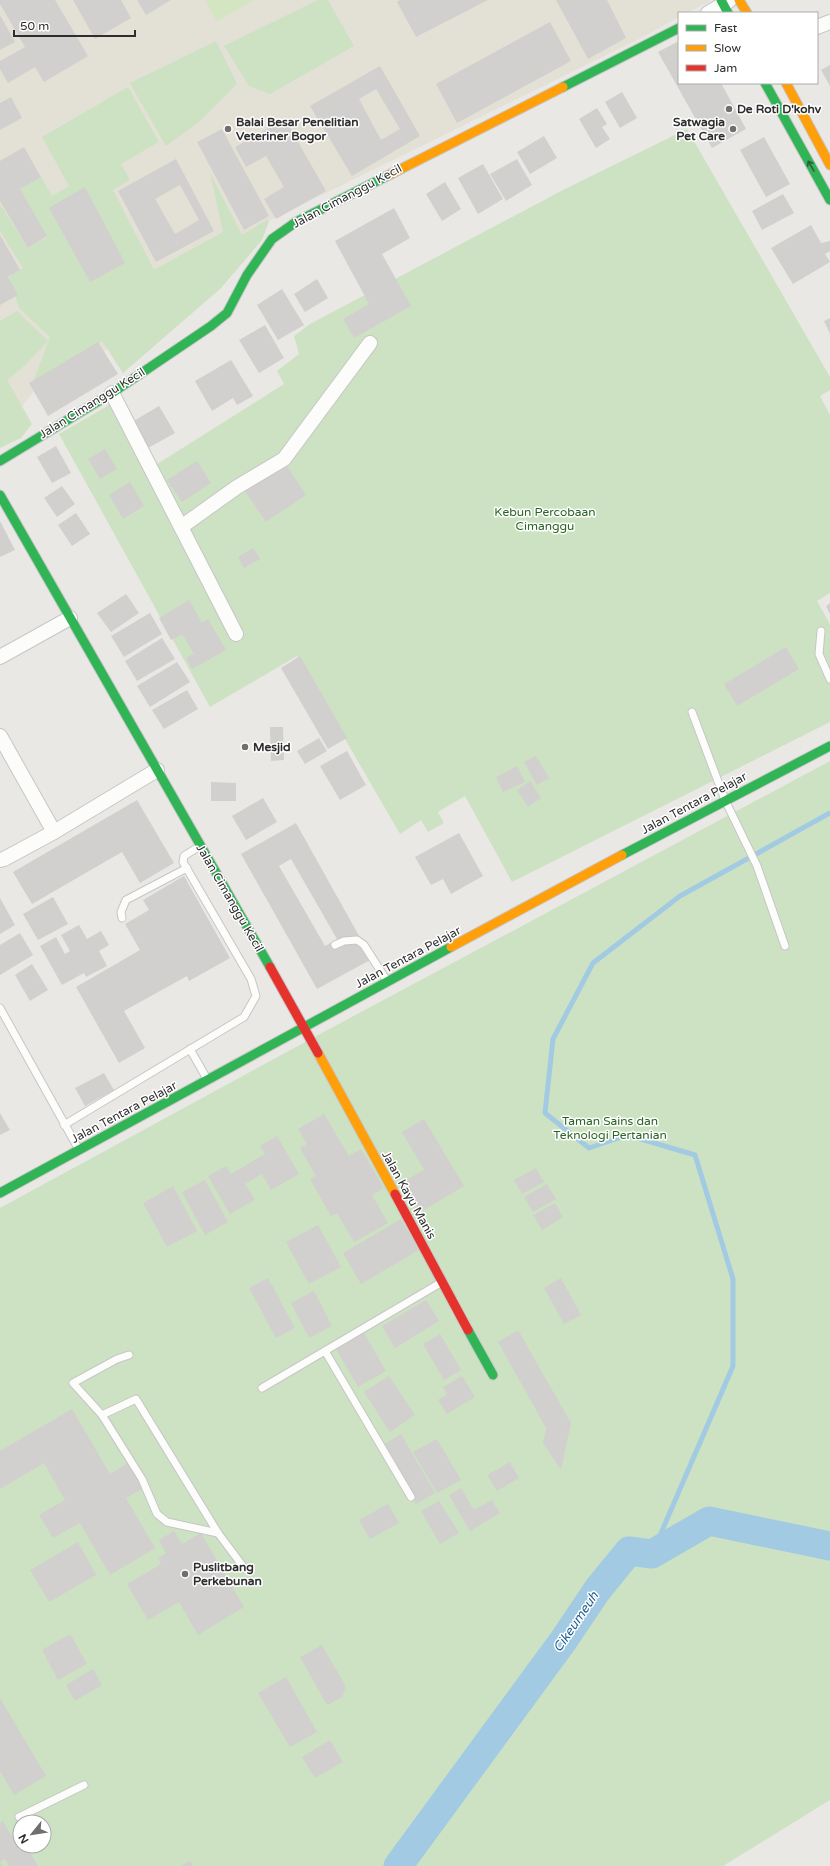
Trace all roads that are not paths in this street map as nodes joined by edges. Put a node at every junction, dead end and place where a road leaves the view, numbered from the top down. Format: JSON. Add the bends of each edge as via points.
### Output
{"nodes":[{"id":1,"x":739,"y":0,"type":"edge"},
{"id":2,"x":726,"y":4,"type":"edge"},
{"id":3,"x":710,"y":12,"type":"edge"},
{"id":4,"x":746,"y":12,"type":"edge"},
{"id":5,"x":830,"y":22,"type":"edge"},
{"id":6,"x":818,"y":27,"type":"edge"},
{"id":7,"x":678,"y":29,"type":"edge"},
{"id":8,"x":766,"y":84,"type":"edge"},
{"id":9,"x":787,"y":84,"type":"edge"},
{"id":10,"x":830,"y":165,"type":"edge"},
{"id":11,"x":830,"y":200,"type":"edge"},
{"id":12,"x":370,"y":343,"type":"dead end"},
{"id":13,"x":112,"y":393,"type":"junction"},
{"id":14,"x":0,"y":461,"type":"edge"},
{"id":15,"x":0,"y":495,"type":"edge"},
{"id":16,"x":181,"y":527,"type":"junction"},
{"id":17,"x":70,"y":618,"type":"junction"},
{"id":18,"x":821,"y":631,"type":"dead end"},
{"id":19,"x":236,"y":634,"type":"dead end"},
{"id":20,"x":0,"y":657,"type":"edge"},
{"id":21,"x":830,"y":679,"type":"edge"},
{"id":22,"x":692,"y":712,"type":"dead end"},
{"id":23,"x":0,"y":736,"type":"edge"},
{"id":24,"x":830,"y":746,"type":"edge"},
{"id":25,"x":157,"y":770,"type":"junction"},
{"id":26,"x":725,"y":800,"type":"junction"},
{"id":27,"x":54,"y":832,"type":"junction"},
{"id":28,"x":201,"y":846,"type":"junction"},
{"id":29,"x":0,"y":860,"type":"edge"},
{"id":30,"x":187,"y":868,"type":"junction"},
{"id":31,"x":122,"y":918,"type":"dead end"},
{"id":32,"x":335,"y":945,"type":"dead end"},
{"id":33,"x":785,"y":946,"type":"dead end"},
{"id":34,"x":387,"y":982,"type":"junction"},
{"id":35,"x":0,"y":1008,"type":"edge"},
{"id":36,"x":304,"y":1027,"type":"junction"},
{"id":37,"x":190,"y":1049,"type":"junction"},
{"id":38,"x":208,"y":1080,"type":"junction"},
{"id":39,"x":64,"y":1125,"type":"junction"},
{"id":40,"x":79,"y":1150,"type":"junction"},
{"id":41,"x":0,"y":1193,"type":"edge"},
{"id":42,"x":442,"y":1282,"type":"junction"},
{"id":43,"x":325,"y":1351,"type":"junction"},
{"id":44,"x":129,"y":1355,"type":"dead end"},
{"id":45,"x":493,"y":1376,"type":"dead end"},
{"id":46,"x":262,"y":1388,"type":"dead end"},
{"id":47,"x":102,"y":1415,"type":"junction"},
{"id":48,"x":410,"y":1497,"type":"dead end"},
{"id":49,"x":218,"y":1533,"type":"junction"},
{"id":50,"x":244,"y":1569,"type":"dead end"},
{"id":51,"x":84,"y":1785,"type":"dead end"},
{"id":52,"x":25,"y":1814,"type":"edge"}],
"edges":[{"from":1,"to":4,"type":"street"},
{"from":2,"to":3,"type":"street"},
{"from":5,"to":6,"type":"street"},
{"from":7,"to":13,"type":"street","name":"Jalan Cimanggu Kecil","via":[[296,222],[272,239],[247,275],[227,313],[212,326]]},
{"from":11,"to":8,"type":"street","one_way":true},
{"from":9,"to":10,"type":"street"},
{"from":12,"to":16,"type":"street","via":[[284,458]]},
{"from":13,"to":14,"type":"street","name":"Jalan Cimanggu Kecil"},
{"from":13,"to":16,"type":"street"},
{"from":15,"to":17,"type":"street","name":"Jalan Cimanggu Kecil"},
{"from":16,"to":19,"type":"street"},
{"from":17,"to":20,"type":"street"},
{"from":17,"to":25,"type":"street","name":"Jalan Cimanggu Kecil"},
{"from":18,"to":21,"type":"lane","via":[[819,654]]},
{"from":22,"to":26,"type":"lane"},
{"from":23,"to":27,"type":"street"},
{"from":24,"to":26,"type":"street","name":"Jalan Tentara Pelajar"},
{"from":25,"to":27,"type":"street"},
{"from":25,"to":28,"type":"street","name":"Jalan Cimanggu Kecil"},
{"from":26,"to":33,"type":"lane","via":[[757,866]]},
{"from":26,"to":34,"type":"street","name":"Jalan Tentara Pelajar"},
{"from":27,"to":29,"type":"street"},
{"from":28,"to":30,"type":"lane","via":[[184,856],[183,862]]},
{"from":28,"to":36,"type":"street","name":"Jalan Cimanggu Kecil"},
{"from":30,"to":31,"type":"lane","via":[[126,900],[121,912]]},
{"from":30,"to":37,"type":"lane","via":[[251,979],[256,996],[244,1017]]},
{"from":32,"to":34,"type":"lane","via":[[357,940],[364,945]]},
{"from":34,"to":36,"type":"street","name":"Jalan Tentara Pelajar"},
{"from":35,"to":39,"type":"lane"},
{"from":36,"to":38,"type":"street","name":"Jalan Tentara Pelajar"},
{"from":36,"to":42,"type":"street","name":"Jalan Kayu Manis"},
{"from":37,"to":38,"type":"lane"},
{"from":37,"to":39,"type":"lane"},
{"from":38,"to":40,"type":"street","name":"Jalan Tentara Pelajar"},
{"from":39,"to":40,"type":"lane"},
{"from":40,"to":41,"type":"street","name":"Jalan Tentara Pelajar"},
{"from":42,"to":43,"type":"lane"},
{"from":42,"to":45,"type":"street","name":"Jalan Kayu Manis"},
{"from":43,"to":46,"type":"lane"},
{"from":43,"to":48,"type":"lane"},
{"from":44,"to":47,"type":"lane","via":[[73,1383]]},
{"from":47,"to":49,"type":"lane","via":[[142,1479],[157,1514],[167,1522]]},
{"from":47,"to":49,"type":"lane","via":[[136,1399]]},
{"from":49,"to":50,"type":"lane"},
{"from":51,"to":52,"type":"lane"}]}
